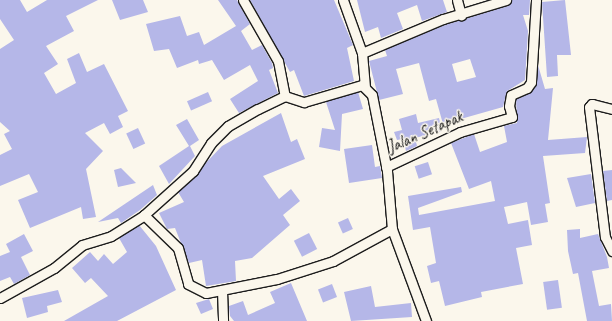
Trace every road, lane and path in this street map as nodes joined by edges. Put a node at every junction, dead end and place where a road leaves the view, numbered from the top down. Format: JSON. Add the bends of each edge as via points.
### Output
{"nodes":[{"id":1,"x":243,"y":0,"type":"edge"},
{"id":2,"x":343,"y":0,"type":"edge"},
{"id":3,"x":457,"y":0,"type":"edge"},
{"id":4,"x":506,"y":0,"type":"edge"},
{"id":5,"x":536,"y":0,"type":"edge"},
{"id":6,"x":461,"y":15,"type":"junction"},
{"id":7,"x":362,"y":53,"type":"junction"},
{"id":8,"x":365,"y":86,"type":"junction"},
{"id":9,"x":286,"y":96,"type":"junction"},
{"id":10,"x":612,"y":109,"type":"edge"},
{"id":11,"x":386,"y":167,"type":"junction"},
{"id":12,"x":144,"y":215,"type":"junction"},
{"id":13,"x":392,"y":229,"type":"junction"},
{"id":14,"x":612,"y":251,"type":"edge"},
{"id":15,"x":222,"y":290,"type":"junction"},
{"id":16,"x":0,"y":298,"type":"edge"},
{"id":17,"x":223,"y":321,"type":"edge"},
{"id":18,"x":426,"y":321,"type":"edge"}],
"edges":[{"from":1,"to":9,"type":"street","via":[[278,61]]},
{"from":2,"to":7,"type":"street","name":"Jalan Setapak"},
{"from":3,"to":6,"type":"street"},
{"from":4,"to":6,"type":"street"},
{"from":5,"to":11,"type":"street","name":"Jalan Setapak","via":[[531,82],[527,88],[511,96],[509,106],[512,117],[460,132]]},
{"from":6,"to":7,"type":"street","via":[[443,19]]},
{"from":7,"to":8,"type":"street","name":"Jalan Setapak"},
{"from":8,"to":9,"type":"street","via":[[354,85],[304,102]]},
{"from":8,"to":11,"type":"street","name":"Jalan Setapak","via":[[372,94]]},
{"from":9,"to":12,"type":"street","via":[[228,126],[211,143],[193,171]]},
{"from":10,"to":14,"type":"street","via":[[592,104],[589,107],[606,237]]},
{"from":11,"to":13,"type":"street","name":"Jalan Setapak"},
{"from":12,"to":15,"type":"street","via":[[178,248],[188,284],[206,293]]},
{"from":12,"to":16,"type":"street","via":[[111,236],[82,245],[54,268]]},
{"from":13,"to":15,"type":"street","via":[[333,261],[277,279]]},
{"from":13,"to":18,"type":"street","name":"Jalan Setapak"},
{"from":15,"to":17,"type":"street"}]}
